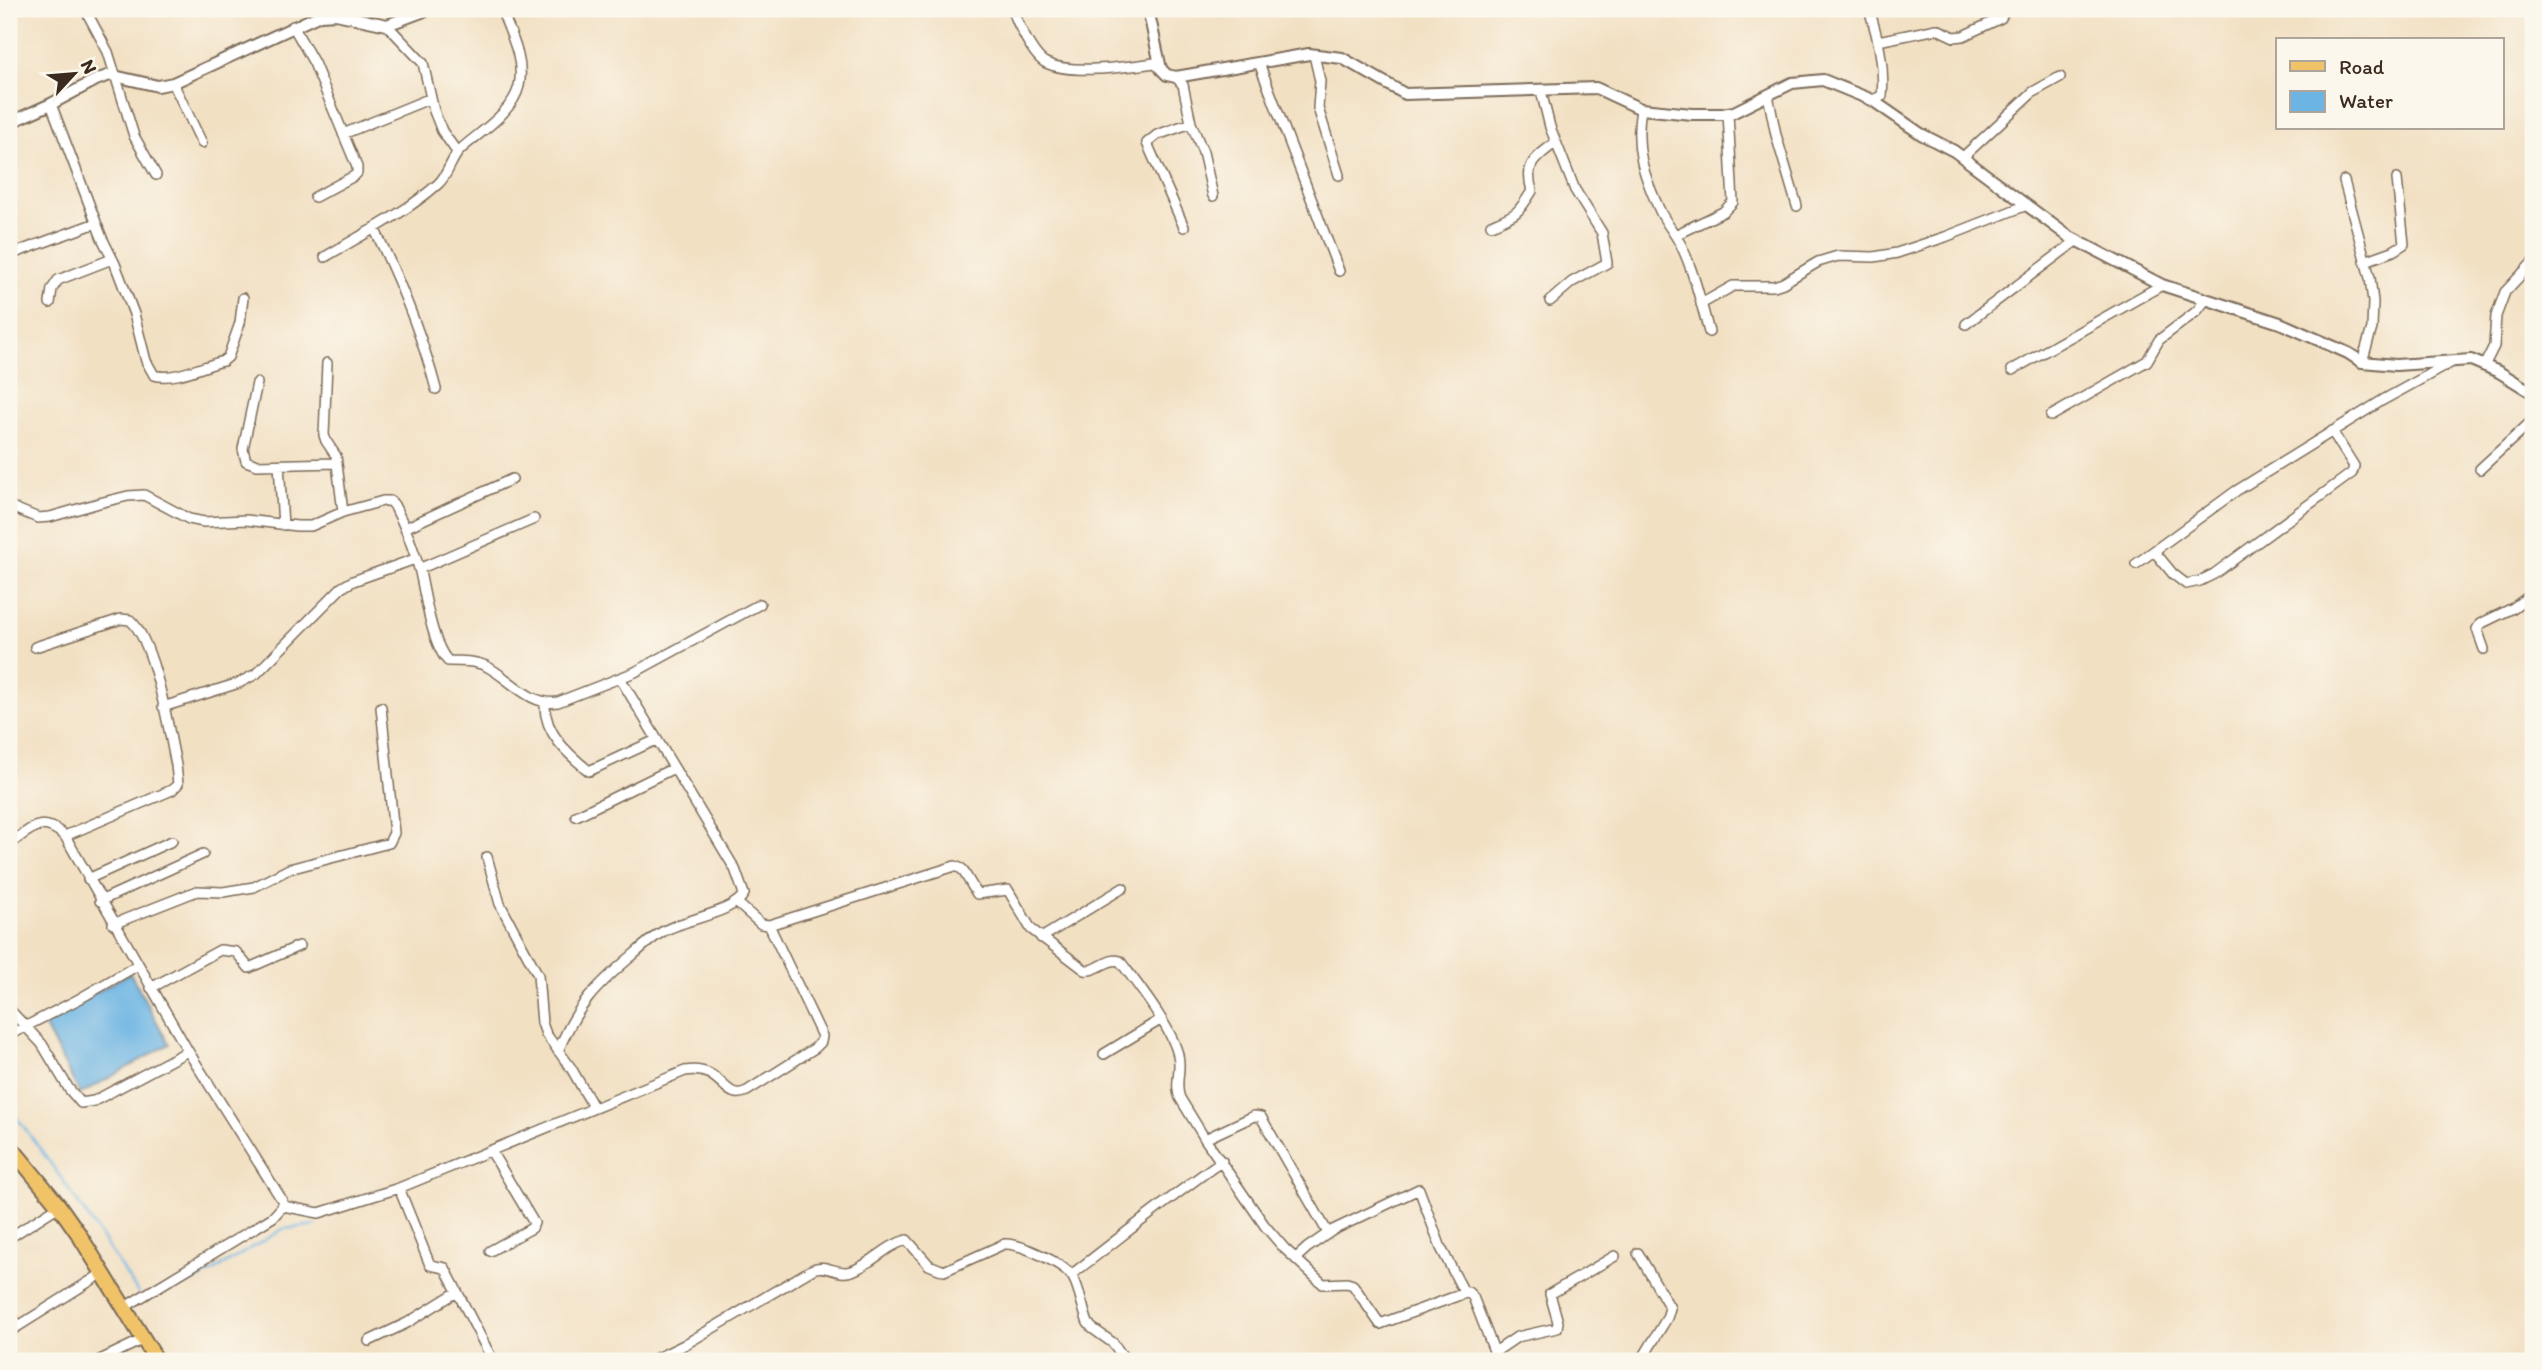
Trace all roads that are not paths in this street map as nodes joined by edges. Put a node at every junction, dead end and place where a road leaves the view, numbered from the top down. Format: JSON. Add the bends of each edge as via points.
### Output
{"nodes":[{"id":1,"x":85,"y":9,"type":"edge"},
{"id":2,"x":430,"y":9,"type":"edge"},
{"id":3,"x":501,"y":9,"type":"edge"},
{"id":4,"x":1012,"y":9,"type":"edge"},
{"id":5,"x":1147,"y":9,"type":"edge"},
{"id":6,"x":1869,"y":9,"type":"edge"},
{"id":7,"x":2005,"y":9,"type":"edge"},
{"id":8,"x":387,"y":25,"type":"junction"},
{"id":9,"x":293,"y":26,"type":"junction"},
{"id":10,"x":1878,"y":41,"type":"junction"},
{"id":11,"x":1314,"y":55,"type":"junction"},
{"id":12,"x":1259,"y":63,"type":"junction"},
{"id":13,"x":1161,"y":69,"type":"junction"},
{"id":14,"x":115,"y":74,"type":"junction"},
{"id":15,"x":1176,"y":77,"type":"junction"},
{"id":16,"x":2060,"y":78,"type":"dead end"},
{"id":17,"x":173,"y":83,"type":"junction"},
{"id":18,"x":1541,"y":91,"type":"junction"},
{"id":19,"x":1768,"y":95,"type":"junction"},
{"id":20,"x":431,"y":98,"type":"junction"},
{"id":21,"x":1872,"y":100,"type":"junction"},
{"id":22,"x":51,"y":104,"type":"junction"},
{"id":23,"x":1641,"y":109,"type":"junction"},
{"id":24,"x":1728,"y":113,"type":"junction"},
{"id":25,"x":9,"y":123,"type":"edge"},
{"id":26,"x":1191,"y":123,"type":"junction"},
{"id":27,"x":343,"y":134,"type":"junction"},
{"id":28,"x":1556,"y":142,"type":"junction"},
{"id":29,"x":202,"y":143,"type":"dead end"},
{"id":30,"x":457,"y":152,"type":"junction"},
{"id":31,"x":1963,"y":158,"type":"junction"},
{"id":32,"x":156,"y":174,"type":"dead end"},
{"id":33,"x":1339,"y":176,"type":"dead end"},
{"id":34,"x":2396,"y":179,"type":"dead end"},
{"id":35,"x":2344,"y":181,"type":"dead end"},
{"id":36,"x":1213,"y":196,"type":"dead end"},
{"id":37,"x":315,"y":197,"type":"dead end"},
{"id":38,"x":2026,"y":205,"type":"junction"},
{"id":39,"x":1797,"y":206,"type":"dead end"},
{"id":40,"x":96,"y":223,"type":"junction"},
{"id":41,"x":1491,"y":225,"type":"dead end"},
{"id":42,"x":1184,"y":227,"type":"dead end"},
{"id":43,"x":374,"y":228,"type":"junction"},
{"id":44,"x":1675,"y":235,"type":"junction"},
{"id":45,"x":2077,"y":241,"type":"junction"},
{"id":46,"x":9,"y":255,"type":"edge"},
{"id":47,"x":325,"y":257,"type":"dead end"},
{"id":48,"x":112,"y":259,"type":"junction"},
{"id":49,"x":2365,"y":261,"type":"junction"},
{"id":50,"x":2533,"y":262,"type":"edge"},
{"id":51,"x":1339,"y":271,"type":"dead end"},
{"id":52,"x":2162,"y":285,"type":"junction"},
{"id":53,"x":243,"y":298,"type":"dead end"},
{"id":54,"x":2206,"y":299,"type":"junction"},
{"id":55,"x":1550,"y":301,"type":"dead end"},
{"id":56,"x":50,"y":303,"type":"dead end"},
{"id":57,"x":1701,"y":304,"type":"junction"},
{"id":58,"x":1966,"y":324,"type":"dead end"},
{"id":59,"x":1709,"y":332,"type":"dead end"},
{"id":60,"x":2362,"y":362,"type":"junction"},
{"id":61,"x":2453,"y":362,"type":"junction"},
{"id":62,"x":327,"y":363,"type":"dead end"},
{"id":63,"x":2484,"y":366,"type":"junction"},
{"id":64,"x":2012,"y":370,"type":"dead end"},
{"id":65,"x":257,"y":383,"type":"dead end"},
{"id":66,"x":436,"y":389,"type":"dead end"},
{"id":67,"x":2533,"y":393,"type":"edge"},
{"id":68,"x":9,"y":407,"type":"edge"},
{"id":69,"x":2051,"y":416,"type":"dead end"},
{"id":70,"x":2533,"y":420,"type":"edge"},
{"id":71,"x":9,"y":424,"type":"edge"},
{"id":72,"x":2332,"y":431,"type":"junction"},
{"id":73,"x":337,"y":463,"type":"junction"},
{"id":74,"x":279,"y":465,"type":"junction"},
{"id":75,"x":2480,"y":469,"type":"dead end"},
{"id":76,"x":512,"y":479,"type":"dead end"},
{"id":77,"x":9,"y":506,"type":"edge"},
{"id":78,"x":343,"y":512,"type":"junction"},
{"id":79,"x":534,"y":519,"type":"dead end"},
{"id":80,"x":283,"y":525,"type":"junction"},
{"id":81,"x":405,"y":528,"type":"junction"},
{"id":82,"x":2154,"y":551,"type":"junction"},
{"id":83,"x":417,"y":564,"type":"junction"},
{"id":84,"x":2136,"y":564,"type":"dead end"},
{"id":85,"x":2533,"y":593,"type":"edge"},
{"id":86,"x":760,"y":604,"type":"dead end"},
{"id":87,"x":35,"y":647,"type":"dead end"},
{"id":88,"x":2484,"y":649,"type":"dead end"},
{"id":89,"x":620,"y":678,"type":"junction"},
{"id":90,"x":545,"y":704,"type":"junction"},
{"id":91,"x":163,"y":707,"type":"junction"},
{"id":92,"x":381,"y":707,"type":"dead end"},
{"id":93,"x":656,"y":740,"type":"junction"},
{"id":94,"x":674,"y":768,"type":"junction"},
{"id":95,"x":576,"y":816,"type":"dead end"},
{"id":96,"x":65,"y":836,"type":"junction"},
{"id":97,"x":172,"y":841,"type":"dead end"},
{"id":98,"x":9,"y":844,"type":"edge"},
{"id":99,"x":203,"y":854,"type":"dead end"},
{"id":100,"x":487,"y":857,"type":"dead end"},
{"id":101,"x":88,"y":878,"type":"junction"},
{"id":102,"x":1123,"y":888,"type":"dead end"},
{"id":103,"x":100,"y":901,"type":"junction"},
{"id":104,"x":736,"y":902,"type":"junction"},
{"id":105,"x":113,"y":924,"type":"junction"},
{"id":106,"x":769,"y":925,"type":"junction"},
{"id":107,"x":1041,"y":938,"type":"junction"},
{"id":108,"x":299,"y":946,"type":"dead end"},
{"id":109,"x":138,"y":965,"type":"junction"},
{"id":110,"x":151,"y":988,"type":"junction"},
{"id":111,"x":9,"y":1009,"type":"edge"},
{"id":112,"x":1160,"y":1020,"type":"junction"},
{"id":113,"x":25,"y":1026,"type":"junction"},
{"id":114,"x":9,"y":1035,"type":"edge"},
{"id":115,"x":561,"y":1045,"type":"junction"},
{"id":116,"x":188,"y":1051,"type":"junction"},
{"id":117,"x":1104,"y":1054,"type":"dead end"},
{"id":118,"x":594,"y":1108,"type":"junction"},
{"id":119,"x":1205,"y":1139,"type":"junction"},
{"id":120,"x":9,"y":1145,"type":"edge"},
{"id":121,"x":491,"y":1151,"type":"junction"},
{"id":122,"x":1222,"y":1161,"type":"junction"},
{"id":123,"x":400,"y":1188,"type":"junction"},
{"id":124,"x":60,"y":1206,"type":"junction"},
{"id":125,"x":283,"y":1206,"type":"junction"},
{"id":126,"x":1328,"y":1233,"type":"junction"},
{"id":127,"x":9,"y":1238,"type":"edge"},
{"id":128,"x":490,"y":1251,"type":"dead end"},
{"id":129,"x":1638,"y":1253,"type":"dead end"},
{"id":130,"x":1615,"y":1256,"type":"dead end"},
{"id":131,"x":1296,"y":1258,"type":"junction"},
{"id":132,"x":103,"y":1273,"type":"junction"},
{"id":133,"x":1071,"y":1275,"type":"junction"},
{"id":134,"x":457,"y":1292,"type":"junction"},
{"id":135,"x":1464,"y":1292,"type":"junction"},
{"id":136,"x":129,"y":1305,"type":"junction"},
{"id":137,"x":9,"y":1311,"type":"edge"},
{"id":138,"x":18,"y":1326,"type":"junction"},
{"id":139,"x":9,"y":1332,"type":"edge"},
{"id":140,"x":144,"y":1339,"type":"junction"},
{"id":141,"x":369,"y":1341,"type":"dead end"},
{"id":142,"x":1497,"y":1357,"type":"edge"},
{"id":143,"x":98,"y":1361,"type":"edge"},
{"id":144,"x":157,"y":1361,"type":"edge"},
{"id":145,"x":493,"y":1361,"type":"edge"},
{"id":146,"x":651,"y":1361,"type":"edge"},
{"id":147,"x":1126,"y":1361,"type":"edge"},
{"id":148,"x":1641,"y":1361,"type":"edge"}],
"edges":[{"from":1,"to":14,"type":"street"},
{"from":2,"to":8,"type":"street"},
{"from":3,"to":30,"type":"street","via":[[517,51],[520,83],[506,109]]},
{"from":4,"to":13,"type":"street","via":[[1038,58],[1046,63],[1092,69],[1154,63]]},
{"from":5,"to":13,"type":"street"},
{"from":6,"to":10,"type":"street"},
{"from":7,"to":10,"type":"street","via":[[2001,18],[1963,36],[1937,29]]},
{"from":8,"to":9,"type":"street","via":[[336,14]]},
{"from":8,"to":20,"type":"street","via":[[423,63]]},
{"from":9,"to":17,"type":"street"},
{"from":9,"to":27,"type":"street","via":[[314,63]]},
{"from":10,"to":21,"type":"street","via":[[1884,73],[1882,96]]},
{"from":11,"to":12,"type":"street"},
{"from":11,"to":18,"type":"street","via":[[1342,58],[1405,94]]},
{"from":11,"to":33,"type":"street","via":[[1320,81],[1318,108]]},
{"from":12,"to":15,"type":"street"},
{"from":12,"to":51,"type":"street"},
{"from":13,"to":15,"type":"street"},
{"from":14,"to":17,"type":"street","via":[[158,86]]},
{"from":14,"to":22,"type":"street"},
{"from":14,"to":32,"type":"street","via":[[134,136]]},
{"from":15,"to":26,"type":"street","via":[[1183,85]]},
{"from":16,"to":31,"type":"street","via":[[2034,92]]},
{"from":17,"to":29,"type":"street"},
{"from":18,"to":23,"type":"street","via":[[1596,88]]},
{"from":18,"to":28,"type":"street"},
{"from":19,"to":21,"type":"street","via":[[1792,83],[1823,80]]},
{"from":19,"to":24,"type":"street"},
{"from":19,"to":39,"type":"street"},
{"from":20,"to":27,"type":"street"},
{"from":20,"to":30,"type":"street","via":[[442,131]]},
{"from":21,"to":31,"type":"street"},
{"from":22,"to":25,"type":"street"},
{"from":22,"to":40,"type":"street"},
{"from":23,"to":24,"type":"street"},
{"from":23,"to":44,"type":"street","via":[[1637,132],[1642,166]]},
{"from":24,"to":44,"type":"street","via":[[1733,202],[1723,212]]},
{"from":26,"to":36,"type":"street"},
{"from":26,"to":42,"type":"street","via":[[1147,143]]},
{"from":27,"to":37,"type":"street","via":[[357,173]]},
{"from":28,"to":41,"type":"street","via":[[1531,165],[1527,174],[1532,191],[1523,207]]},
{"from":28,"to":55,"type":"street","via":[[1575,190],[1602,233],[1607,263]]},
{"from":30,"to":43,"type":"street","via":[[441,182]]},
{"from":31,"to":38,"type":"street"},
{"from":34,"to":49,"type":"street","via":[[2404,244]]},
{"from":35,"to":49,"type":"street"},
{"from":38,"to":45,"type":"street"},
{"from":38,"to":57,"type":"street","via":[[1896,253],[1838,256],[1783,283],[1733,286]]},
{"from":40,"to":46,"type":"street"},
{"from":40,"to":48,"type":"street"},
{"from":43,"to":47,"type":"street"},
{"from":43,"to":66,"type":"street","via":[[413,313]]},
{"from":44,"to":57,"type":"street"},
{"from":45,"to":52,"type":"street"},
{"from":45,"to":58,"type":"street"},
{"from":48,"to":53,"type":"street","via":[[150,369],[158,377],[228,357]]},
{"from":48,"to":56,"type":"street","via":[[64,276],[52,289]]},
{"from":49,"to":60,"type":"street","via":[[2373,316]]},
{"from":50,"to":63,"type":"street","via":[[2502,299],[2494,346]]},
{"from":52,"to":54,"type":"street"},
{"from":52,"to":64,"type":"street"},
{"from":54,"to":60,"type":"street","via":[[2280,323]]},
{"from":54,"to":69,"type":"street","via":[[2159,340],[2147,360]]},
{"from":57,"to":59,"type":"street"},
{"from":60,"to":61,"type":"street"},
{"from":61,"to":63,"type":"street","via":[[2471,360]]},
{"from":61,"to":72,"type":"street"},
{"from":62,"to":73,"type":"street","via":[[324,435]]},
{"from":63,"to":67,"type":"street"},
{"from":65,"to":74,"type":"street","via":[[244,456],[250,464]]},
{"from":68,"to":71,"type":"street"},
{"from":70,"to":75,"type":"street"},
{"from":72,"to":82,"type":"street","via":[[2236,491]]},
{"from":72,"to":82,"type":"street","via":[[2354,466],[2352,473],[2214,574],[2186,584]]},
{"from":73,"to":74,"type":"street"},
{"from":73,"to":78,"type":"street"},
{"from":74,"to":80,"type":"street"},
{"from":76,"to":81,"type":"street"},
{"from":77,"to":80,"type":"street","via":[[38,518],[144,495],[189,519]]},
{"from":78,"to":80,"type":"street","via":[[311,526]]},
{"from":78,"to":81,"type":"street","via":[[390,501]]},
{"from":79,"to":83,"type":"street"},
{"from":81,"to":83,"type":"street"},
{"from":82,"to":84,"type":"street"},
{"from":83,"to":90,"type":"street","via":[[443,656],[448,661],[485,666]]},
{"from":83,"to":91,"type":"street","via":[[381,570],[341,588],[256,674]]},
{"from":85,"to":88,"type":"street","via":[[2480,624],[2477,629]]},
{"from":86,"to":89,"type":"street"},
{"from":87,"to":91,"type":"street","via":[[130,620],[149,652]]},
{"from":89,"to":90,"type":"street"},
{"from":89,"to":93,"type":"street"},
{"from":90,"to":93,"type":"street","via":[[548,727],[589,771]]},
{"from":91,"to":96,"type":"street","via":[[176,787]]},
{"from":92,"to":105,"type":"street","via":[[394,833],[389,843],[289,869],[254,887],[197,891]]},
{"from":93,"to":94,"type":"street"},
{"from":94,"to":95,"type":"street"},
{"from":94,"to":104,"type":"street","via":[[735,869],[744,894]]},
{"from":96,"to":98,"type":"street","via":[[51,826],[40,825]]},
{"from":96,"to":101,"type":"street"},
{"from":97,"to":101,"type":"street"},
{"from":99,"to":103,"type":"street"},
{"from":100,"to":115,"type":"street","via":[[500,904],[538,975],[546,1034]]},
{"from":101,"to":103,"type":"street"},
{"from":102,"to":107,"type":"street"},
{"from":103,"to":105,"type":"street"},
{"from":104,"to":106,"type":"street","via":[[761,924]]},
{"from":104,"to":115,"type":"street","via":[[674,926],[649,942],[589,994]]},
{"from":105,"to":109,"type":"street"},
{"from":106,"to":107,"type":"street","via":[[955,866],[962,869],[977,894],[1008,890]]},
{"from":106,"to":118,"type":"street","via":[[817,1024],[821,1042],[739,1095],[715,1076],[696,1069]]},
{"from":107,"to":112,"type":"street","via":[[1088,971],[1118,959]]},
{"from":108,"to":110,"type":"street","via":[[249,968],[236,952],[220,950]]},
{"from":109,"to":110,"type":"street"},
{"from":109,"to":113,"type":"street"},
{"from":110,"to":116,"type":"street"},
{"from":111,"to":113,"type":"street"},
{"from":112,"to":117,"type":"street"},
{"from":112,"to":119,"type":"street","via":[[1179,1056],[1177,1091]]},
{"from":113,"to":114,"type":"street"},
{"from":113,"to":116,"type":"street","via":[[81,1103],[94,1101]]},
{"from":115,"to":118,"type":"street"},
{"from":116,"to":125,"type":"street"},
{"from":118,"to":121,"type":"street"},
{"from":119,"to":122,"type":"street"},
{"from":119,"to":126,"type":"street","via":[[1261,1117]]},
{"from":120,"to":124,"type":"main road"},
{"from":121,"to":123,"type":"street"},
{"from":121,"to":128,"type":"street","via":[[534,1223]]},
{"from":122,"to":131,"type":"street","via":[[1265,1226]]},
{"from":122,"to":133,"type":"street"},
{"from":123,"to":125,"type":"street","via":[[319,1213]]},
{"from":123,"to":134,"type":"street","via":[[430,1265],[445,1268]]},
{"from":124,"to":127,"type":"street"},
{"from":124,"to":132,"type":"main road"},
{"from":125,"to":136,"type":"street","via":[[273,1217]]},
{"from":126,"to":131,"type":"street"},
{"from":126,"to":135,"type":"street","via":[[1419,1189]]},
{"from":129,"to":148,"type":"street","via":[[1670,1308]]},
{"from":130,"to":142,"type":"street","via":[[1549,1295],[1557,1328],[1517,1337]]},
{"from":131,"to":135,"type":"street","via":[[1323,1284],[1353,1285],[1380,1324]]},
{"from":132,"to":136,"type":"main road"},
{"from":132,"to":138,"type":"street"},
{"from":133,"to":146,"type":"street","via":[[1031,1250],[1010,1243],[952,1269],[937,1270],[910,1241],[903,1241],[852,1271],[835,1272],[819,1266]]},
{"from":133,"to":147,"type":"street","via":[[1088,1323],[1113,1343]]},
{"from":134,"to":141,"type":"street"},
{"from":134,"to":145,"type":"street"},
{"from":135,"to":142,"type":"street","via":[[1473,1297]]},
{"from":136,"to":140,"type":"main road"},
{"from":137,"to":138,"type":"street"},
{"from":138,"to":139,"type":"street"},
{"from":140,"to":143,"type":"street"},
{"from":140,"to":144,"type":"main road"}]}
